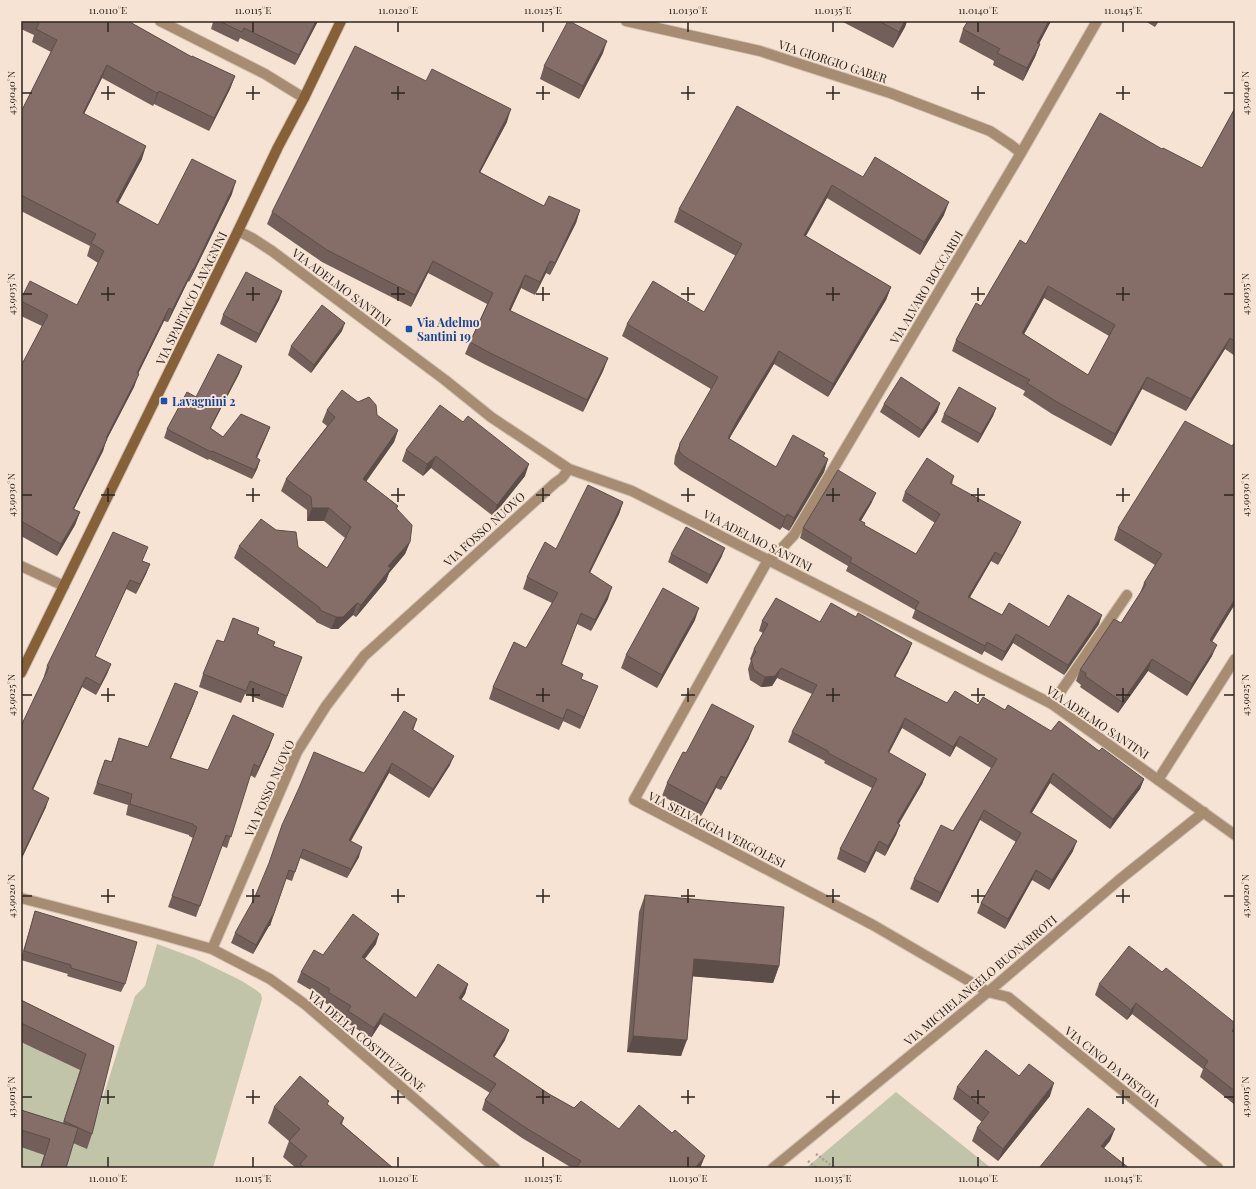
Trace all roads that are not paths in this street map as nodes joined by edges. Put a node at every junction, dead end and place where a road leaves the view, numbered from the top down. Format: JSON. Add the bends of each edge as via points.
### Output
{"nodes":[{"id":1,"x":160,"y":21,"type":"edge"},
{"id":2,"x":341,"y":21,"type":"edge"},
{"id":3,"x":626,"y":21,"type":"edge"},
{"id":4,"x":1097,"y":21,"type":"edge"},
{"id":5,"x":304,"y":98,"type":"junction"},
{"id":6,"x":1021,"y":153,"type":"junction"},
{"id":7,"x":238,"y":231,"type":"junction"},
{"id":8,"x":569,"y":468,"type":"junction"},
{"id":9,"x":768,"y":560,"type":"junction"},
{"id":10,"x":21,"y":566,"type":"edge"},
{"id":11,"x":64,"y":586,"type":"junction"},
{"id":12,"x":1127,"y":595,"type":"dead end"},
{"id":13,"x":1235,"y":659,"type":"edge"},
{"id":14,"x":21,"y":673,"type":"edge"},
{"id":15,"x":1052,"y":704,"type":"junction"},
{"id":16,"x":1158,"y":780,"type":"junction"},
{"id":17,"x":1204,"y":812,"type":"junction"},
{"id":18,"x":1235,"y":835,"type":"edge"},
{"id":19,"x":21,"y":898,"type":"edge"},
{"id":20,"x":212,"y":949,"type":"junction"},
{"id":21,"x":988,"y":992,"type":"junction"},
{"id":22,"x":495,"y":1168,"type":"edge"},
{"id":23,"x":773,"y":1168,"type":"edge"},
{"id":24,"x":1218,"y":1168,"type":"edge"}],
"edges":[{"from":1,"to":5,"type":"street","via":[[265,74]]},
{"from":2,"to":5,"type":"main road","name":"VIA SPARTACO LAVAGNINI"},
{"from":3,"to":6,"type":"street","name":"VIA GIORGIO GABER","via":[[760,51],[890,93],[990,131]]},
{"from":4,"to":6,"type":"street","name":"VIA ALVARO BOCCARDI"},
{"from":5,"to":7,"type":"main road","name":"VIA SPARTACO LAVAGNINI"},
{"from":6,"to":9,"type":"street","name":"VIA ALVARO BOCCARDI","via":[[794,535]]},
{"from":7,"to":8,"type":"street","name":"VIA ADELMO SANTINI","via":[[272,251],[491,417]]},
{"from":7,"to":11,"type":"main road","name":"VIA SPARTACO LAVAGNINI"},
{"from":8,"to":9,"type":"street","name":"VIA ADELMO SANTINI","via":[[632,491]]},
{"from":8,"to":20,"type":"street","name":"VIA FOSSO NUOVO","via":[[562,478],[364,656],[326,706],[297,752]]},
{"from":9,"to":15,"type":"street","name":"VIA ADELMO SANTINI"},
{"from":9,"to":21,"type":"street","name":"VIA SELVAGGIA VERGOLESI","via":[[634,800],[873,924]]},
{"from":10,"to":11,"type":"street"},
{"from":11,"to":14,"type":"main road","name":"VIA SPARTACO LAVAGNINI"},
{"from":12,"to":15,"type":"street"},
{"from":13,"to":16,"type":"street"},
{"from":15,"to":16,"type":"street","name":"VIA ADELMO SANTINI"},
{"from":16,"to":17,"type":"street","name":"VIA ADELMO SANTINI"},
{"from":17,"to":18,"type":"street","name":"VIA ADELMO SANTINI"},
{"from":17,"to":21,"type":"street","name":"VIA MICHELANGELO BUONARROTI","via":[[1119,880]]},
{"from":19,"to":20,"type":"street"},
{"from":20,"to":22,"type":"street","name":"VIA DELLA COSTITUZIONE","via":[[270,979],[306,1005]]},
{"from":21,"to":23,"type":"street","name":"VIA MICHELANGELO BUONARROTI"},
{"from":21,"to":24,"type":"street","name":"VIA CINO DA PISTOIA","via":[[1008,997]]}]}
